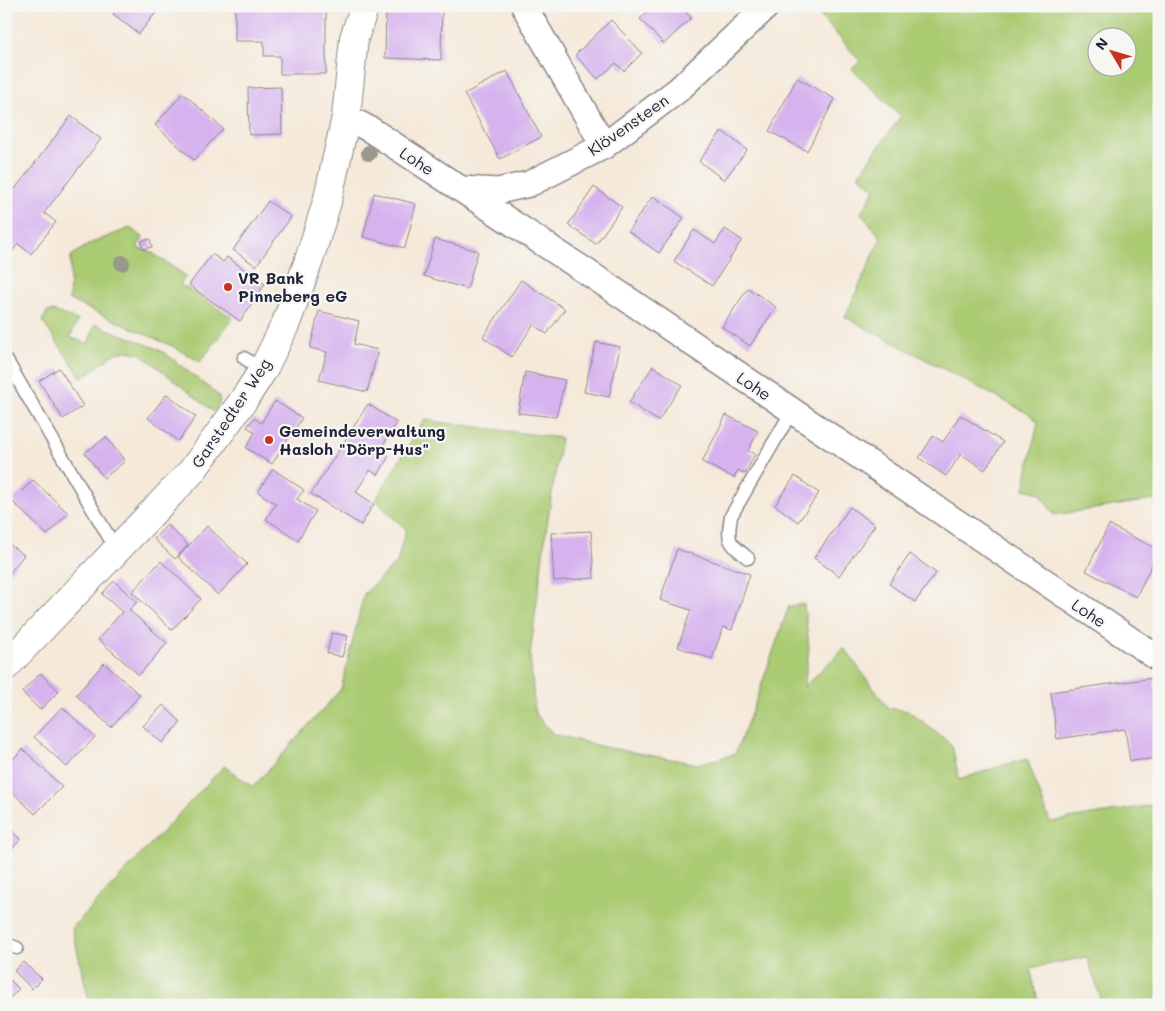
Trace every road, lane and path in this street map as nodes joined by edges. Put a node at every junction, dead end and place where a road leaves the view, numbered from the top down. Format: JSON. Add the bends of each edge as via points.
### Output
{"nodes":[{"id":1,"x":349,"y":6,"type":"edge"},
{"id":2,"x":363,"y":6,"type":"edge"},
{"id":3,"x":524,"y":6,"type":"edge"},
{"id":4,"x":766,"y":6,"type":"edge"},
{"id":5,"x":354,"y":38,"type":"junction"},
{"id":6,"x":346,"y":116,"type":"junction"},
{"id":7,"x":604,"y":146,"type":"junction"},
{"id":8,"x":461,"y":189,"type":"junction"},
{"id":9,"x":7,"y":361,"type":"edge"},
{"id":10,"x":792,"y":411,"type":"junction"},
{"id":11,"x":117,"y":551,"type":"junction"},
{"id":12,"x":748,"y":558,"type":"dead end"},
{"id":13,"x":10,"y":655,"type":"edge"},
{"id":14,"x":1159,"y":659,"type":"edge"}],
"edges":[{"from":1,"to":5,"type":"main road","name":"Garstedter Weg"},
{"from":2,"to":5,"type":"main road","name":"Garstedter Weg"},
{"from":3,"to":7,"type":"street"},
{"from":4,"to":7,"type":"street","name":"Klövensteen","via":[[678,90]]},
{"from":5,"to":6,"type":"main road","name":"Garstedter Weg"},
{"from":6,"to":8,"type":"street","name":"Lohe"},
{"from":6,"to":11,"type":"main road","name":"Garstedter Weg","via":[[327,202],[286,324],[253,364],[243,401],[192,472]]},
{"from":7,"to":8,"type":"street","name":"Klövensteen","via":[[529,184],[498,191]]},
{"from":8,"to":10,"type":"street","name":"Lohe"},
{"from":9,"to":11,"type":"lane"},
{"from":10,"to":12,"type":"lane","via":[[732,516],[728,534],[732,546]]},
{"from":10,"to":14,"type":"street","name":"Lohe"},
{"from":11,"to":13,"type":"main road","name":"Garstedter Weg"}]}
